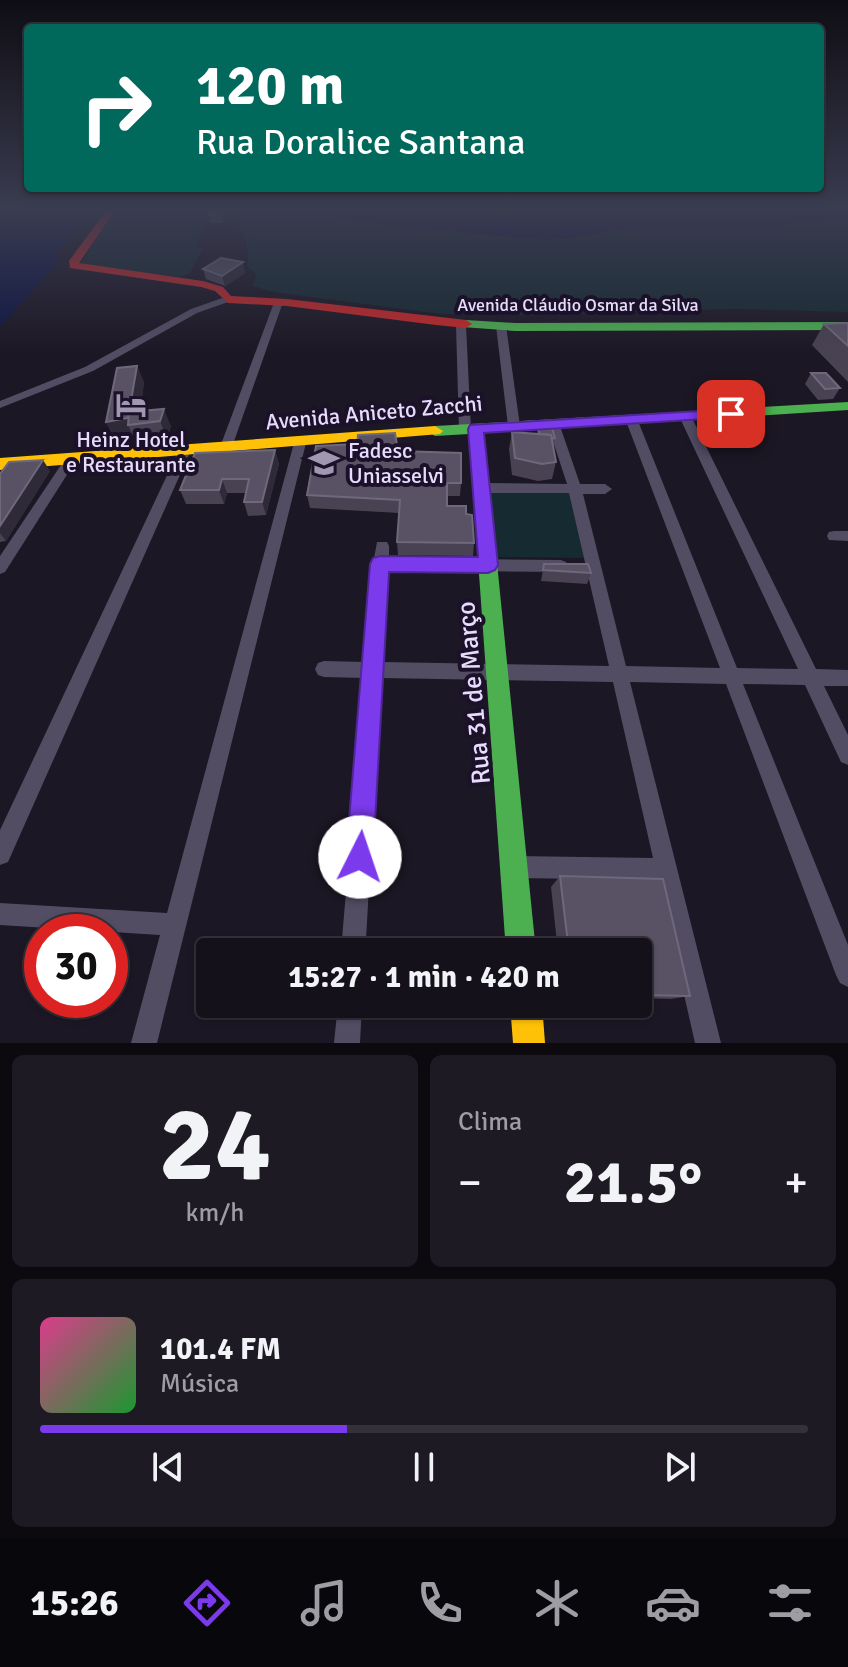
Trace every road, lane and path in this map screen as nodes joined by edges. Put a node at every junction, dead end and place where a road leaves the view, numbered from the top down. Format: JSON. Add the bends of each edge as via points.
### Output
{"nodes":[{"id":1,"x":77,"y":257,"type":"edge"},
{"id":2,"x":228,"y":299,"type":"junction"},
{"id":3,"x":278,"y":302,"type":"junction"},
{"id":4,"x":461,"y":325,"type":"junction"},
{"id":5,"x":501,"y":326,"type":"junction"},
{"id":6,"x":848,"y":326,"type":"edge"},
{"id":7,"x":0,"y":405,"type":"edge"},
{"id":8,"x":848,"y":406,"type":"edge"},
{"id":9,"x":685,"y":416,"type":"junction"},
{"id":10,"x":632,"y":421,"type":"junction"},
{"id":11,"x":514,"y":426,"type":"junction"},
{"id":12,"x":554,"y":426,"type":"junction"},
{"id":13,"x":471,"y":430,"type":"junction"},
{"id":14,"x":300,"y":443,"type":"junction"},
{"id":15,"x":226,"y":447,"type":"junction"},
{"id":16,"x":185,"y":450,"type":"junction"},
{"id":17,"x":71,"y":459,"type":"junction"},
{"id":18,"x":0,"y":464,"type":"edge"},
{"id":19,"x":481,"y":488,"type":"junction"},
{"id":20,"x":575,"y":489,"type":"junction"},
{"id":21,"x":605,"y":489,"type":"dead end"},
{"id":22,"x":488,"y":565,"type":"junction"},
{"id":23,"x":593,"y":566,"type":"junction"},
{"id":24,"x":0,"y":568,"type":"edge"},
{"id":25,"x":324,"y":669,"type":"dead end"},
{"id":26,"x":373,"y":670,"type":"junction"},
{"id":27,"x":497,"y":672,"type":"junction"},
{"id":28,"x":619,"y":672,"type":"junction"},
{"id":29,"x":730,"y":676,"type":"junction"},
{"id":30,"x":810,"y":677,"type":"junction"},
{"id":31,"x":848,"y":678,"type":"edge"},
{"id":32,"x":848,"y":755,"type":"edge"},
{"id":33,"x":0,"y":854,"type":"edge"},
{"id":34,"x":514,"y":867,"type":"junction"},
{"id":35,"x":666,"y":869,"type":"junction"},
{"id":36,"x":0,"y":914,"type":"edge"},
{"id":37,"x":175,"y":925,"type":"junction"},
{"id":38,"x":354,"y":938,"type":"edge"},
{"id":39,"x":520,"y":938,"type":"edge"},
{"id":40,"x":848,"y":975,"type":"edge"},
{"id":41,"x":349,"y":1018,"type":"edge"},
{"id":42,"x":527,"y":1018,"type":"edge"},
{"id":43,"x":144,"y":1043,"type":"edge"},
{"id":44,"x":347,"y":1043,"type":"edge"},
{"id":45,"x":529,"y":1043,"type":"edge"},
{"id":46,"x":708,"y":1043,"type":"edge"}],
"edges":[{"from":1,"to":2,"type":"street","name":"Avenida Cláudio Osmar da Silva","via":[[76,267],[203,284]]},
{"from":2,"to":3,"type":"street","name":"Avenida Cláudio Osmar da Silva"},
{"from":2,"to":7,"type":"street","via":[[194,311],[89,369]]},
{"from":3,"to":4,"type":"street","name":"Avenida Cláudio Osmar da Silva"},
{"from":3,"to":15,"type":"street"},
{"from":4,"to":5,"type":"street","name":"Avenida Cláudio Osmar da Silva"},
{"from":4,"to":13,"type":"street"},
{"from":5,"to":6,"type":"street","name":"Avenida Cláudio Osmar da Silva"},
{"from":5,"to":11,"type":"street"},
{"from":8,"to":9,"type":"street","name":"Avenida Aniceto Zacchi"},
{"from":9,"to":10,"type":"street","name":"Avenida Aniceto Zacchi"},
{"from":9,"to":30,"type":"street"},
{"from":10,"to":12,"type":"street","name":"Avenida Aniceto Zacchi"},
{"from":10,"to":29,"type":"street"},
{"from":11,"to":12,"type":"street","name":"Avenida Aniceto Zacchi"},
{"from":11,"to":13,"type":"street","name":"Avenida Aniceto Zacchi"},
{"from":12,"to":20,"type":"street"},
{"from":13,"to":14,"type":"street","name":"Avenida Aniceto Zacchi"},
{"from":13,"to":19,"type":"street","name":"Rua 31 de Março"},
{"from":14,"to":15,"type":"street","name":"Avenida Aniceto Zacchi"},
{"from":14,"to":37,"type":"street"},
{"from":15,"to":16,"type":"street","name":"Avenida Aniceto Zacchi"},
{"from":16,"to":17,"type":"street","name":"Avenida Aniceto Zacchi"},
{"from":16,"to":33,"type":"street"},
{"from":17,"to":18,"type":"street","name":"Avenida Aniceto Zacchi"},
{"from":17,"to":24,"type":"street"},
{"from":19,"to":20,"type":"street"},
{"from":19,"to":22,"type":"street","name":"Rua 31 de Março"},
{"from":20,"to":21,"type":"street"},
{"from":20,"to":23,"type":"street"},
{"from":22,"to":23,"type":"street"},
{"from":22,"to":26,"type":"street","via":[[381,555]]},
{"from":22,"to":27,"type":"street","name":"Rua 31 de Março"},
{"from":23,"to":28,"type":"street"},
{"from":25,"to":26,"type":"street"},
{"from":26,"to":27,"type":"street"},
{"from":26,"to":38,"type":"street"},
{"from":27,"to":28,"type":"street"},
{"from":27,"to":34,"type":"street","name":"Rua 31 de Março"},
{"from":28,"to":29,"type":"street"},
{"from":28,"to":35,"type":"street"},
{"from":29,"to":30,"type":"street"},
{"from":29,"to":40,"type":"street"},
{"from":30,"to":31,"type":"street"},
{"from":30,"to":32,"type":"street"},
{"from":34,"to":35,"type":"street"},
{"from":34,"to":39,"type":"street","name":"Rua 31 de Março"},
{"from":35,"to":46,"type":"street"},
{"from":36,"to":37,"type":"street"},
{"from":37,"to":43,"type":"street"},
{"from":41,"to":44,"type":"street"},
{"from":42,"to":45,"type":"street"}]}
